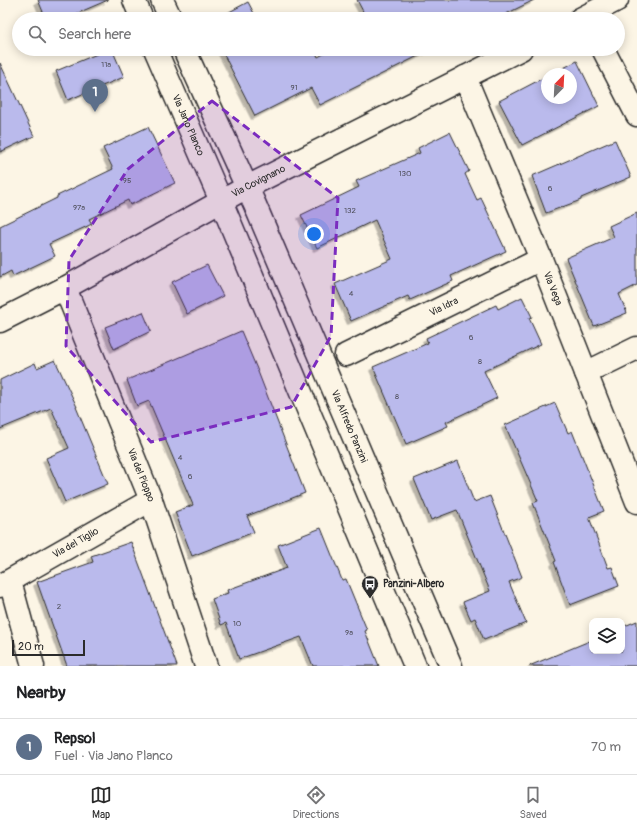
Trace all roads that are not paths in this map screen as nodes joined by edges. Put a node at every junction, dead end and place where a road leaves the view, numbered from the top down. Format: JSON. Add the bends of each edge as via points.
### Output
{"nodes":[{"id":1,"x":134,"y":0,"type":"edge"},
{"id":2,"x":162,"y":0,"type":"edge"},
{"id":3,"x":617,"y":0,"type":"edge"},
{"id":4,"x":139,"y":12,"type":"edge"},
{"id":5,"x":167,"y":12,"type":"edge"},
{"id":6,"x":596,"y":12,"type":"edge"},
{"id":7,"x":158,"y":56,"type":"edge"},
{"id":8,"x":187,"y":56,"type":"edge"},
{"id":9,"x":507,"y":56,"type":"edge"},
{"id":10,"x":607,"y":56,"type":"edge"},
{"id":11,"x":465,"y":77,"type":"junction"},
{"id":12,"x":637,"y":115,"type":"edge"},
{"id":13,"x":247,"y":187,"type":"junction"},
{"id":14,"x":221,"y":201,"type":"junction"},
{"id":15,"x":541,"y":259,"type":"junction"},
{"id":16,"x":65,"y":288,"type":"junction"},
{"id":17,"x":0,"y":321,"type":"edge"},
{"id":18,"x":637,"y":348,"type":"edge"},
{"id":19,"x":346,"y":355,"type":"dead end"},
{"id":20,"x":586,"y":373,"type":"junction"},
{"id":21,"x":151,"y":500,"type":"junction"},
{"id":22,"x":637,"y":502,"type":"edge"},
{"id":23,"x":5,"y":583,"type":"edge"},
{"id":24,"x":33,"y":666,"type":"edge"},
{"id":25,"x":206,"y":666,"type":"edge"},
{"id":26,"x":415,"y":666,"type":"edge"},
{"id":27,"x":450,"y":666,"type":"edge"}],
"edges":[{"from":1,"to":4,"type":"street"},
{"from":2,"to":5,"type":"street"},
{"from":3,"to":6,"type":"street"},
{"from":7,"to":14,"type":"street","name":"Via Jano Planco"},
{"from":8,"to":13,"type":"street"},
{"from":9,"to":11,"type":"street","name":"Via Covignano"},
{"from":10,"to":12,"type":"street"},
{"from":11,"to":13,"type":"street","name":"Via Covignano"},
{"from":11,"to":15,"type":"street","name":"Via Vega"},
{"from":13,"to":14,"type":"street","name":"Via Covignano"},
{"from":13,"to":27,"type":"street","name":"Via Alfredo Panzini"},
{"from":14,"to":16,"type":"street","name":"Via Covignano"},
{"from":14,"to":26,"type":"street"},
{"from":15,"to":19,"type":"street","name":"Via Idra"},
{"from":15,"to":20,"type":"street","name":"Via Vega"},
{"from":16,"to":17,"type":"street","name":"Via Covignano"},
{"from":16,"to":21,"type":"street","name":"Via del Pioppo"},
{"from":18,"to":20,"type":"street"},
{"from":20,"to":22,"type":"street","name":"Via Vega"},
{"from":21,"to":23,"type":"street","name":"Via del Tiglio"},
{"from":21,"to":25,"type":"street","name":"Via del Pioppo"},
{"from":23,"to":24,"type":"street"}]}
